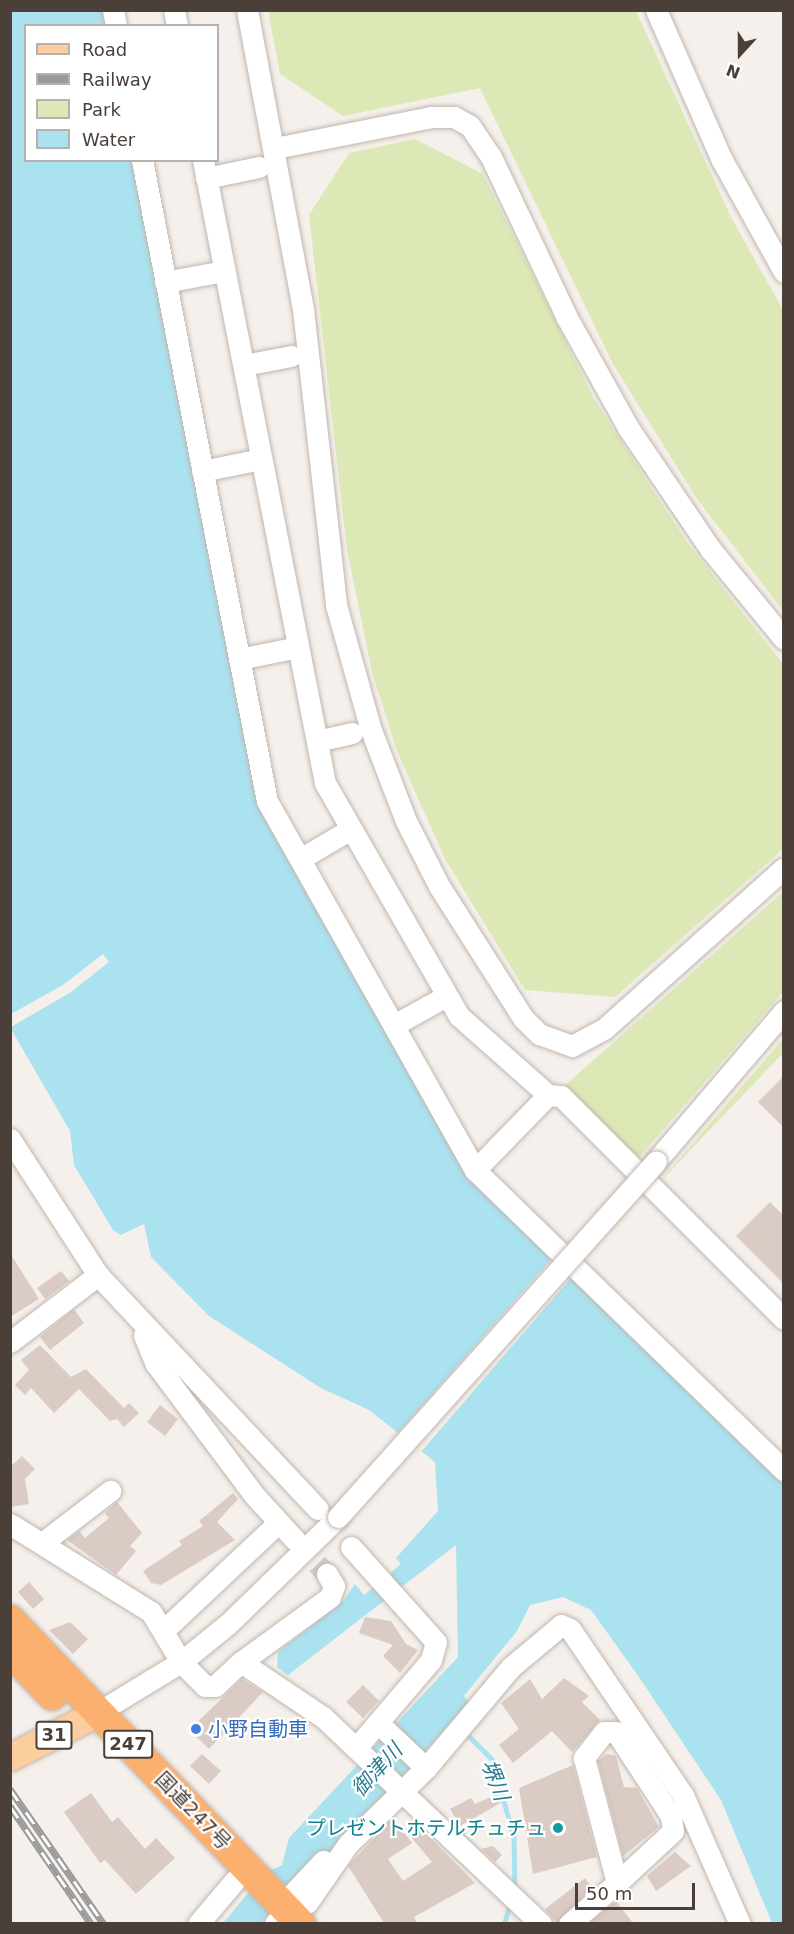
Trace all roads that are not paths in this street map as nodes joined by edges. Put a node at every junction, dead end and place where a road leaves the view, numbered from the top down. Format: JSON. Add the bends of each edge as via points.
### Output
{"nodes":[{"id":1,"x":247,"y":10,"type":"edge"},
{"id":2,"x":656,"y":10,"type":"edge"},
{"id":3,"x":275,"y":148,"type":"junction"},
{"id":4,"x":142,"y":162,"type":"edge"},
{"id":5,"x":259,"y":167,"type":"dead end"},
{"id":6,"x":205,"y":169,"type":"edge"},
{"id":7,"x":224,"y":271,"type":"junction"},
{"id":8,"x":783,"y":272,"type":"edge"},
{"id":9,"x":165,"y":282,"type":"junction"},
{"id":10,"x":291,"y":356,"type":"dead end"},
{"id":11,"x":244,"y":365,"type":"junction"},
{"id":12,"x":261,"y":459,"type":"junction"},
{"id":13,"x":202,"y":471,"type":"junction"},
{"id":14,"x":783,"y":639,"type":"edge"},
{"id":15,"x":298,"y":647,"type":"junction"},
{"id":16,"x":239,"y":659,"type":"junction"},
{"id":17,"x":352,"y":734,"type":"dead end"},
{"id":18,"x":317,"y":741,"type":"junction"},
{"id":19,"x":351,"y":829,"type":"junction"},
{"id":20,"x":300,"y":859,"type":"junction"},
{"id":21,"x":783,"y":868,"type":"edge"},
{"id":22,"x":446,"y":996,"type":"junction"},
{"id":23,"x":783,"y":1011,"type":"edge"},
{"id":24,"x":394,"y":1025,"type":"junction"},
{"id":25,"x":548,"y":1095,"type":"junction"},
{"id":26,"x":10,"y":1138,"type":"edge"},
{"id":27,"x":476,"y":1170,"type":"junction"},
{"id":28,"x":98,"y":1275,"type":"junction"},
{"id":29,"x":783,"y":1319,"type":"edge"},
{"id":30,"x":139,"y":1323,"type":"junction"},
{"id":31,"x":10,"y":1342,"type":"edge"},
{"id":32,"x":783,"y":1471,"type":"edge"},
{"id":33,"x":110,"y":1491,"type":"dead end"},
{"id":34,"x":318,"y":1509,"type":"dead end"},
{"id":35,"x":278,"y":1523,"type":"junction"},
{"id":36,"x":10,"y":1524,"type":"edge"},
{"id":37,"x":296,"y":1541,"type":"tunnel mouth"},
{"id":38,"x":42,"y":1543,"type":"junction"},
{"id":39,"x":351,"y":1547,"type":"dead end"},
{"id":40,"x":327,"y":1574,"type":"tunnel mouth"},
{"id":41,"x":10,"y":1620,"type":"edge"},
{"id":42,"x":165,"y":1629,"type":"junction"},
{"id":43,"x":10,"y":1651,"type":"edge"},
{"id":44,"x":181,"y":1662,"type":"junction"},
{"id":45,"x":241,"y":1662,"type":"junction"},
{"id":46,"x":88,"y":1717,"type":"junction"},
{"id":47,"x":381,"y":1726,"type":"junction"},
{"id":48,"x":359,"y":1748,"type":"junction"},
{"id":49,"x":10,"y":1757,"type":"edge"},
{"id":50,"x":424,"y":1765,"type":"junction"},
{"id":51,"x":400,"y":1789,"type":"junction"},
{"id":52,"x":240,"y":1876,"type":"junction"},
{"id":53,"x":617,"y":1882,"type":"junction"},
{"id":54,"x":284,"y":1915,"type":"edge"},
{"id":55,"x":198,"y":1923,"type":"edge"},
{"id":56,"x":541,"y":1923,"type":"edge"},
{"id":57,"x":569,"y":1923,"type":"edge"},
{"id":58,"x":740,"y":1923,"type":"edge"}],
"edges":[{"from":1,"to":3,"type":"street"},
{"from":2,"to":8,"type":"street","via":[[722,160]]},
{"from":3,"to":14,"type":"street","via":[[431,117],[454,117],[470,126],[491,157],[566,316],[629,429],[711,550]]},
{"from":3,"to":21,"type":"street","via":[[303,309],[329,562],[360,697],[406,821],[439,886],[523,1018],[552,1041],[582,1043]]},
{"from":4,"to":9,"type":"street"},
{"from":5,"to":6,"type":"street"},
{"from":6,"to":7,"type":"street"},
{"from":7,"to":9,"type":"street"},
{"from":7,"to":11,"type":"street"},
{"from":9,"to":13,"type":"street"},
{"from":10,"to":11,"type":"street"},
{"from":11,"to":12,"type":"street"},
{"from":12,"to":13,"type":"street"},
{"from":12,"to":15,"type":"street"},
{"from":13,"to":16,"type":"street"},
{"from":15,"to":16,"type":"street"},
{"from":15,"to":18,"type":"street"},
{"from":16,"to":20,"type":"street","via":[[267,801]]},
{"from":17,"to":18,"type":"street"},
{"from":18,"to":19,"type":"street","via":[[325,783]]},
{"from":19,"to":20,"type":"street"},
{"from":19,"to":22,"type":"street"},
{"from":20,"to":24,"type":"street"},
{"from":22,"to":24,"type":"street"},
{"from":22,"to":25,"type":"street","via":[[459,1016],[519,1056]]},
{"from":23,"to":44,"type":"street","bridge":true,"via":[[656,1161],[338,1517],[276,1582]]},
{"from":24,"to":27,"type":"street"},
{"from":25,"to":27,"type":"street"},
{"from":25,"to":29,"type":"street","via":[[561,1096]]},
{"from":26,"to":28,"type":"street"},
{"from":27,"to":32,"type":"street"},
{"from":28,"to":30,"type":"street"},
{"from":28,"to":31,"type":"street"},
{"from":30,"to":34,"type":"street"},
{"from":30,"to":35,"type":"street","via":[[156,1364]]},
{"from":33,"to":38,"type":"street"},
{"from":35,"to":37,"type":"street"},
{"from":35,"to":42,"type":"street"},
{"from":36,"to":38,"type":"street"},
{"from":38,"to":42,"type":"street","via":[[134,1599]]},
{"from":39,"to":47,"type":"street","via":[[436,1642],[431,1660]]},
{"from":40,"to":45,"type":"street","via":[[334,1586],[330,1597]]},
{"from":41,"to":46,"type":"highway","name":"国道247号","number":"247"},
{"from":42,"to":44,"type":"street"},
{"from":43,"to":46,"type":"highway","name":"国道247号","number":"247"},
{"from":44,"to":45,"type":"street","via":[[205,1686],[215,1686]]},
{"from":44,"to":46,"type":"street"},
{"from":45,"to":48,"type":"street"},
{"from":46,"to":49,"type":"main road","number":"31"},
{"from":46,"to":52,"type":"highway","name":"国道247号","number":"247"},
{"from":47,"to":48,"type":"street"},
{"from":47,"to":50,"type":"street"},
{"from":48,"to":51,"type":"street"},
{"from":50,"to":51,"type":"street"},
{"from":50,"to":58,"type":"street","via":[[511,1667],[552,1629],[570,1629],[683,1795]]},
{"from":51,"to":54,"type":"street","via":[[348,1844],[333,1851]]},
{"from":51,"to":56,"type":"street"},
{"from":52,"to":54,"type":"highway","name":"国道247号","number":"247"},
{"from":52,"to":55,"type":"street"},
{"from":53,"to":53,"type":"street","via":[[674,1831],[671,1816],[616,1732],[604,1732],[584,1758]]},
{"from":53,"to":57,"type":"street"}]}
